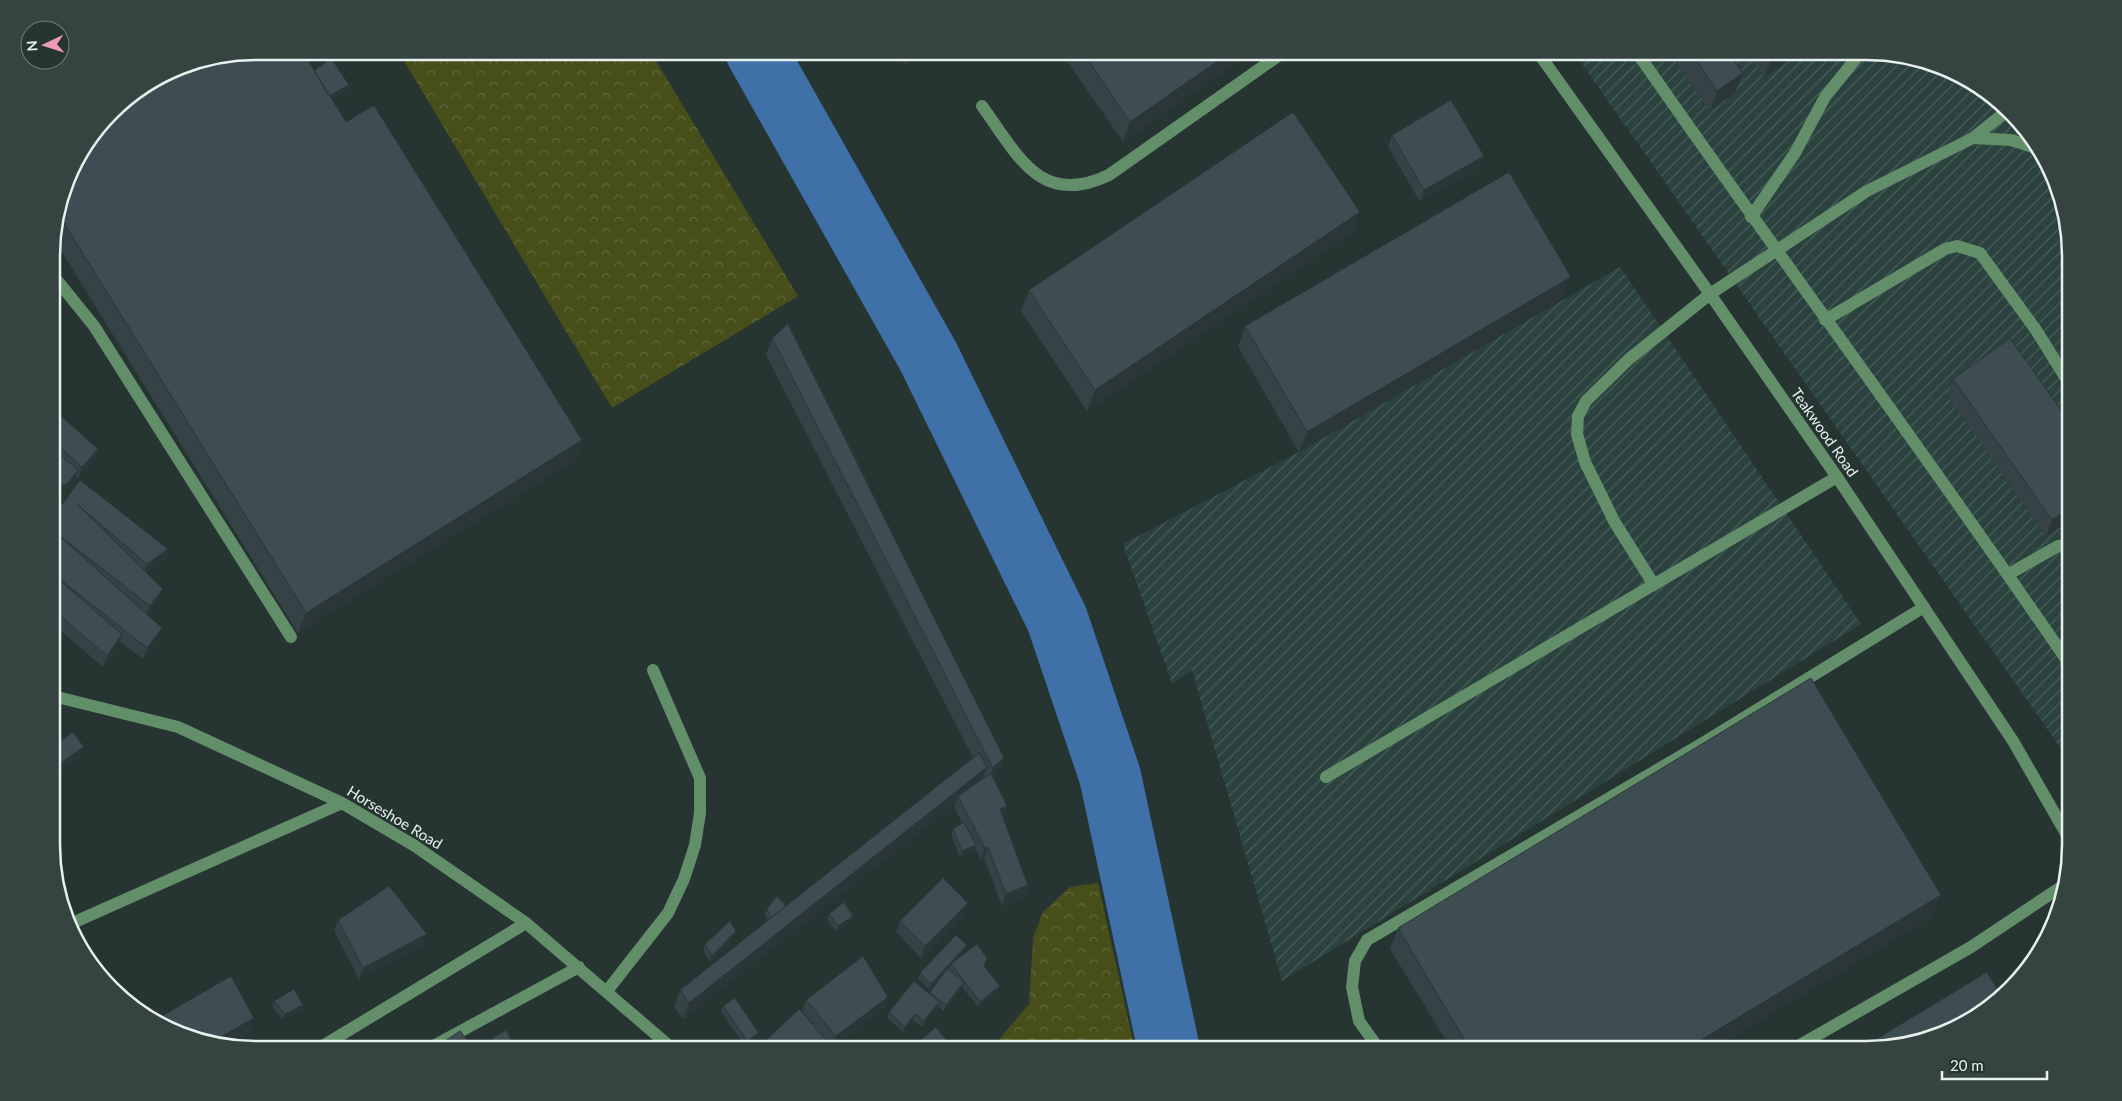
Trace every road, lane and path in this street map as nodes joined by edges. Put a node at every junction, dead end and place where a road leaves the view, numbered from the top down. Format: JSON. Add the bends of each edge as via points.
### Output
{"nodes":[{"id":1,"x":1272,"y":60,"type":"edge"},
{"id":2,"x":1542,"y":60,"type":"edge"},
{"id":3,"x":1642,"y":60,"type":"edge"},
{"id":4,"x":1855,"y":60,"type":"edge"},
{"id":5,"x":982,"y":106,"type":"dead end"},
{"id":6,"x":2002,"y":115,"type":"edge"},
{"id":7,"x":1973,"y":138,"type":"junction"},
{"id":8,"x":2028,"y":145,"type":"edge"},
{"id":9,"x":1751,"y":218,"type":"junction"},
{"id":10,"x":1775,"y":250,"type":"junction"},
{"id":11,"x":60,"y":284,"type":"edge"},
{"id":12,"x":1710,"y":294,"type":"junction"},
{"id":13,"x":1825,"y":320,"type":"junction"},
{"id":14,"x":2062,"y":371,"type":"edge"},
{"id":15,"x":1837,"y":477,"type":"junction"},
{"id":16,"x":2062,"y":546,"type":"edge"},
{"id":17,"x":2009,"y":574,"type":"junction"},
{"id":18,"x":1654,"y":585,"type":"junction"},
{"id":19,"x":1924,"y":608,"type":"junction"},
{"id":20,"x":291,"y":636,"type":"dead end"},
{"id":21,"x":2062,"y":653,"type":"edge"},
{"id":22,"x":653,"y":670,"type":"dead end"},
{"id":23,"x":60,"y":698,"type":"edge"},
{"id":24,"x":1326,"y":777,"type":"dead end"},
{"id":25,"x":342,"y":803,"type":"junction"},
{"id":26,"x":2062,"y":826,"type":"edge"},
{"id":27,"x":2056,"y":890,"type":"edge"},
{"id":28,"x":76,"y":922,"type":"edge"},
{"id":29,"x":526,"y":923,"type":"junction"},
{"id":30,"x":579,"y":967,"type":"junction"},
{"id":31,"x":607,"y":991,"type":"junction"},
{"id":32,"x":331,"y":1041,"type":"edge"},
{"id":33,"x":443,"y":1041,"type":"edge"},
{"id":34,"x":664,"y":1041,"type":"edge"},
{"id":35,"x":1373,"y":1041,"type":"edge"},
{"id":36,"x":1807,"y":1041,"type":"edge"}],
"edges":[{"from":1,"to":5,"type":"street","via":[[1109,175],[1090,184],[1060,186],[1029,171]]},
{"from":2,"to":12,"type":"street","name":"Teakwood Road"},
{"from":3,"to":9,"type":"street"},
{"from":4,"to":9,"type":"street","via":[[1824,97],[1795,152]]},
{"from":6,"to":7,"type":"street"},
{"from":7,"to":8,"type":"street","via":[[2012,140]]},
{"from":7,"to":10,"type":"street","via":[[1867,191]]},
{"from":9,"to":10,"type":"street"},
{"from":10,"to":12,"type":"street"},
{"from":10,"to":13,"type":"street"},
{"from":11,"to":20,"type":"street","via":[[94,326]]},
{"from":12,"to":15,"type":"street","name":"Teakwood Road"},
{"from":12,"to":18,"type":"street","via":[[1629,359],[1586,401],[1578,416],[1577,434],[1585,462],[1614,521]]},
{"from":13,"to":14,"type":"street","via":[[1945,249],[1957,246],[1980,253]]},
{"from":13,"to":17,"type":"street"},
{"from":15,"to":18,"type":"street"},
{"from":15,"to":19,"type":"street","name":"Teakwood Road"},
{"from":16,"to":17,"type":"street"},
{"from":17,"to":21,"type":"street"},
{"from":18,"to":24,"type":"street"},
{"from":19,"to":26,"type":"street","name":"Teakwood Road","via":[[2013,741]]},
{"from":19,"to":35,"type":"street","via":[[1703,743],[1367,940],[1355,961],[1352,987],[1359,1021]]},
{"from":22,"to":31,"type":"street","via":[[700,778],[700,813],[695,845],[668,913]]},
{"from":23,"to":25,"type":"street","name":"Horseshoe Road","via":[[178,727]]},
{"from":25,"to":28,"type":"street"},
{"from":25,"to":29,"type":"street","name":"Horseshoe Road","via":[[438,861]]},
{"from":27,"to":36,"type":"street","via":[[1971,947]]},
{"from":29,"to":30,"type":"street","name":"Horseshoe Road"},
{"from":29,"to":32,"type":"street"},
{"from":30,"to":31,"type":"street","name":"Horseshoe Road"},
{"from":30,"to":33,"type":"street"},
{"from":31,"to":34,"type":"street","name":"Horseshoe Road"}]}
